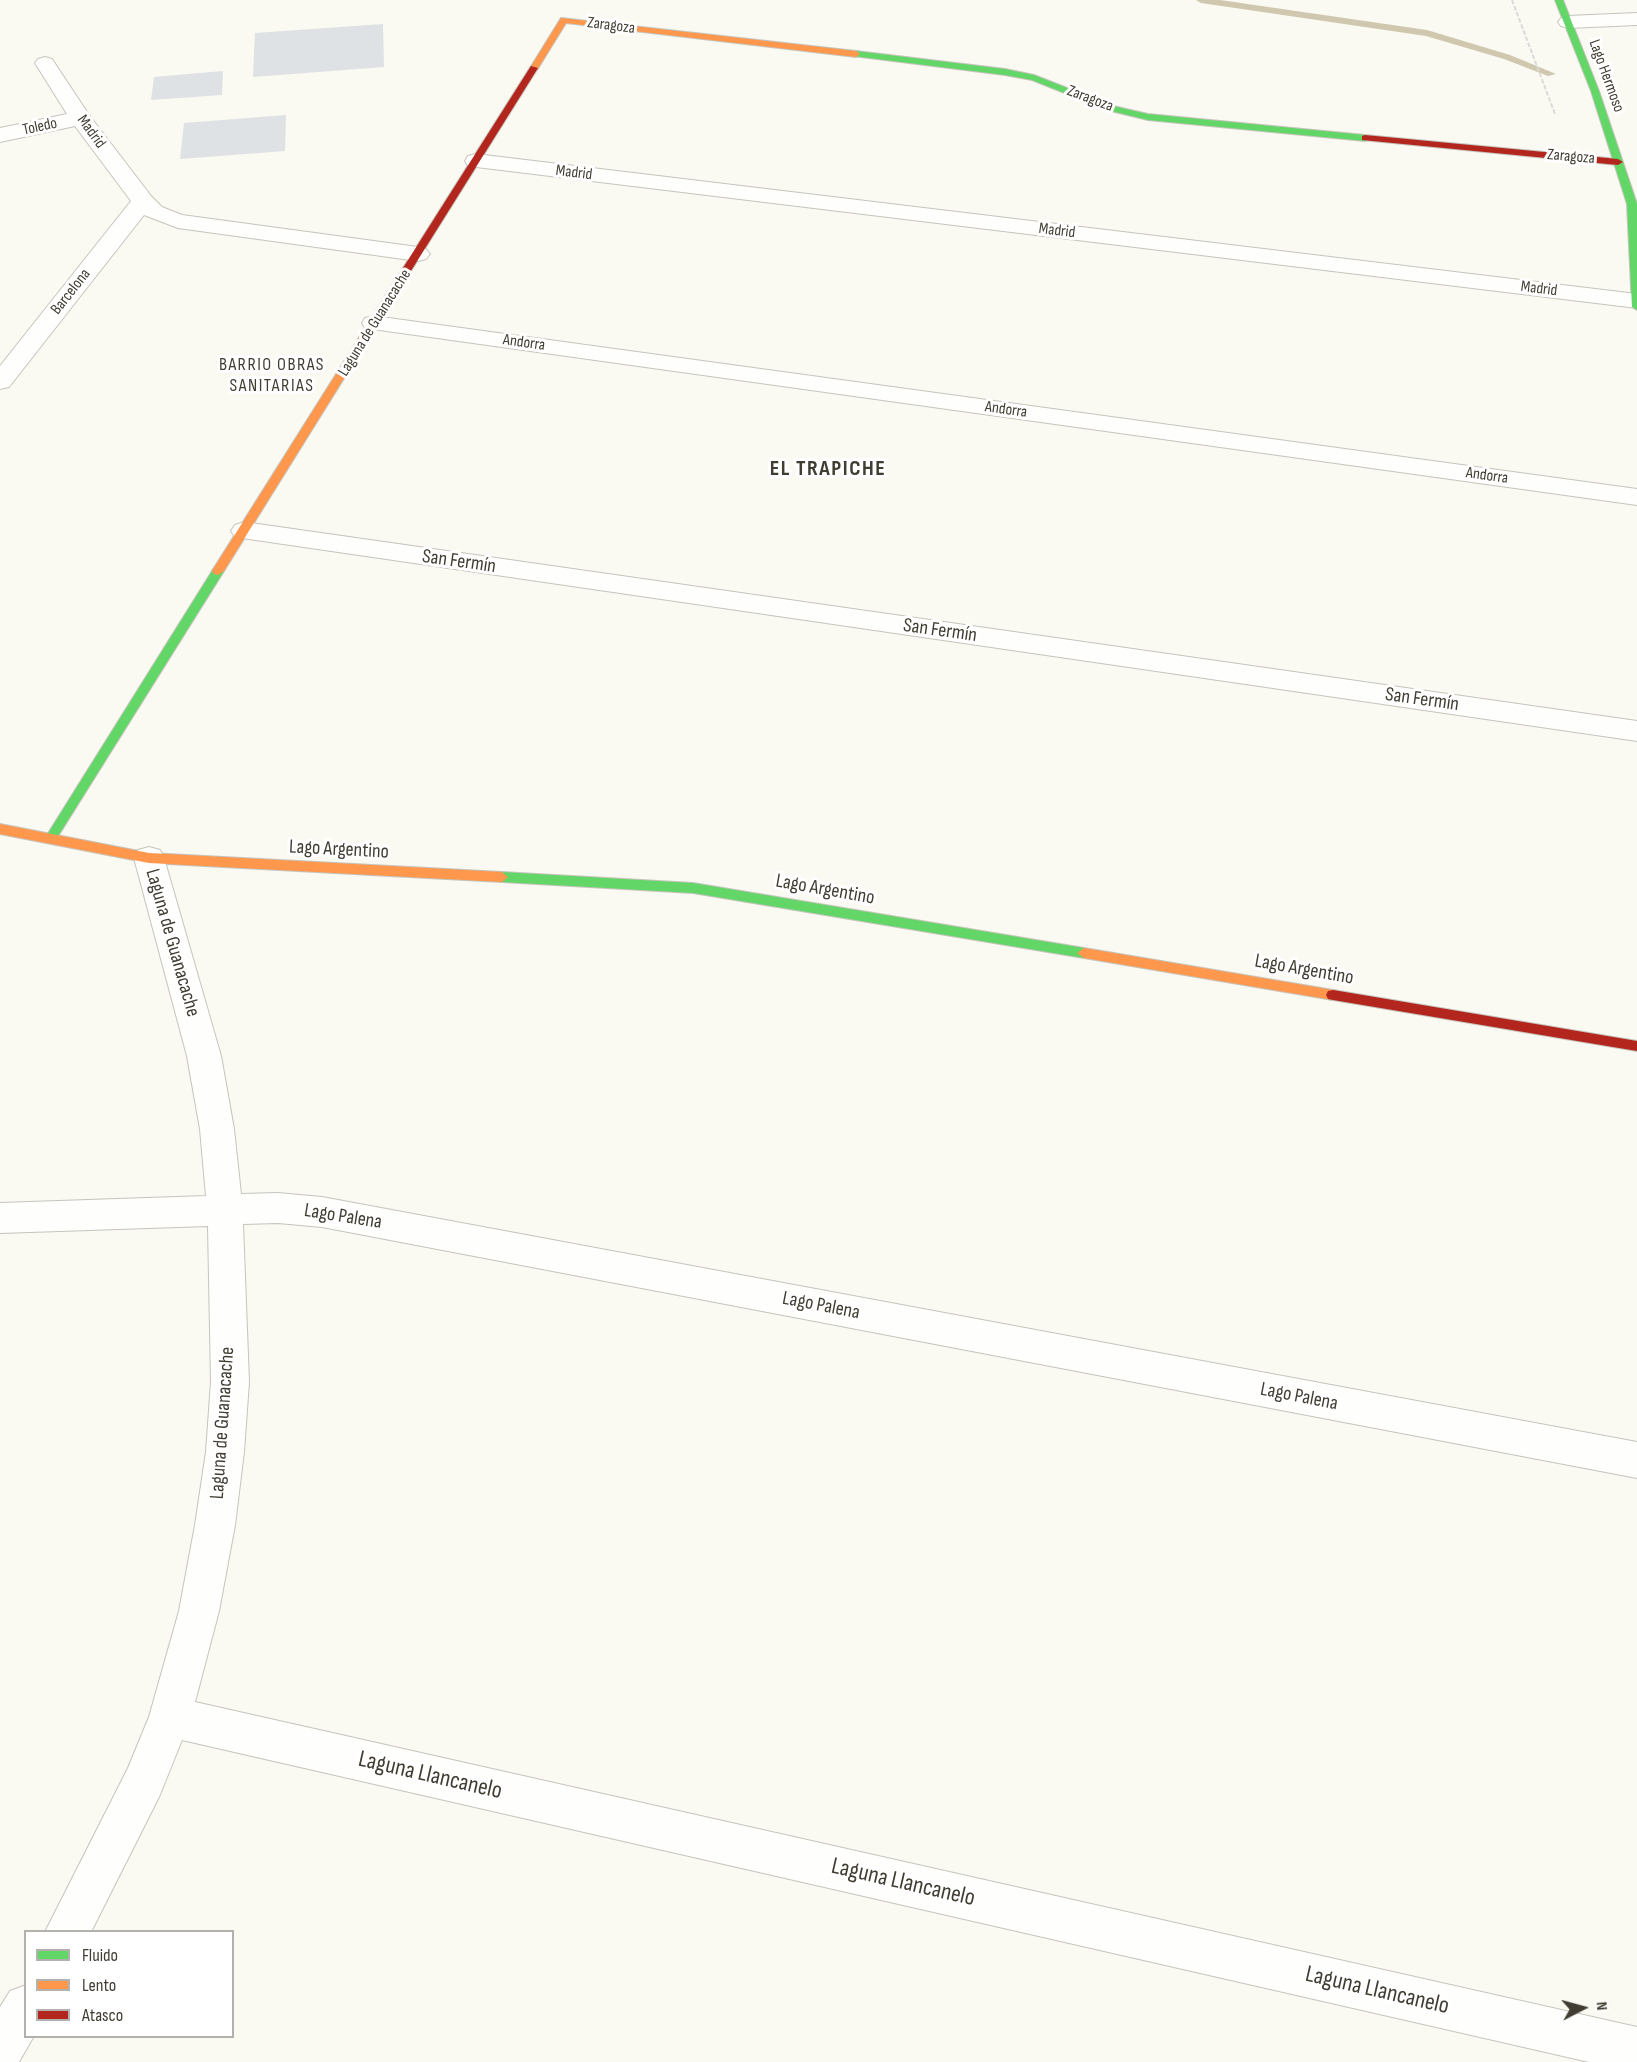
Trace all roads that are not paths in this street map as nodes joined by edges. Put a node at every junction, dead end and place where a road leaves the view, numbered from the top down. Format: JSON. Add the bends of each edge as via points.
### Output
{"nodes":[{"id":1,"x":1559,"y":0,"type":"edge"},
{"id":2,"x":1637,"y":19,"type":"edge"},
{"id":3,"x":564,"y":21,"type":"joint"},
{"id":4,"x":1568,"y":22,"type":"junction"},
{"id":5,"x":45,"y":63,"type":"dead end"},
{"id":6,"x":80,"y":118,"type":"junction"},
{"id":7,"x":0,"y":135,"type":"edge"},
{"id":8,"x":476,"y":161,"type":"junction"},
{"id":9,"x":1618,"y":162,"type":"junction"},
{"id":10,"x":143,"y":201,"type":"junction"},
{"id":11,"x":1634,"y":205,"type":"edge"},
{"id":12,"x":418,"y":254,"type":"junction"},
{"id":13,"x":1637,"y":301,"type":"edge"},
{"id":14,"x":1637,"y":307,"type":"edge"},
{"id":15,"x":374,"y":323,"type":"junction"},
{"id":16,"x":0,"y":382,"type":"edge"},
{"id":17,"x":1637,"y":497,"type":"edge"},
{"id":18,"x":244,"y":531,"type":"junction"},
{"id":19,"x":1637,"y":731,"type":"edge"},
{"id":20,"x":0,"y":829,"type":"edge"},
{"id":21,"x":51,"y":838,"type":"junction"},
{"id":22,"x":149,"y":858,"type":"junction"},
{"id":23,"x":1637,"y":1046,"type":"edge"},
{"id":24,"x":225,"y":1209,"type":"junction"},
{"id":25,"x":0,"y":1218,"type":"edge"},
{"id":26,"x":1637,"y":1460,"type":"edge"},
{"id":27,"x":170,"y":1717,"type":"junction"},
{"id":28,"x":68,"y":1930,"type":"edge"},
{"id":29,"x":24,"y":2010,"type":"edge"},
{"id":30,"x":0,"y":2050,"type":"edge"},
{"id":31,"x":1637,"y":2050,"type":"edge"}],
"edges":[{"from":1,"to":4,"type":"street","name":"Lago Hermoso"},
{"from":2,"to":4,"type":"street"},
{"from":3,"to":8,"type":"street","name":"Laguna de Guanacache"},
{"from":3,"to":9,"type":"street","name":"Zaragoza","via":[[1005,72],[1148,117]]},
{"from":4,"to":9,"type":"street","name":"Lago Hermoso"},
{"from":5,"to":6,"type":"street","name":"Madrid"},
{"from":6,"to":7,"type":"street","name":"Toledo"},
{"from":6,"to":10,"type":"street","name":"Madrid"},
{"from":8,"to":12,"type":"street","name":"Laguna de Guanacache"},
{"from":8,"to":13,"type":"street","name":"Madrid"},
{"from":9,"to":11,"type":"street","name":"Lago Hermoso"},
{"from":10,"to":12,"type":"street","name":"Madrid","via":[[154,212],[178,221]]},
{"from":10,"to":16,"type":"street","name":"Barcelona"},
{"from":11,"to":13,"type":"street","name":"Lago Hermoso"},
{"from":12,"to":15,"type":"street","name":"Laguna de Guanacache"},
{"from":13,"to":14,"type":"street","name":"Lago Hermoso"},
{"from":15,"to":17,"type":"street","name":"Andorra"},
{"from":15,"to":18,"type":"street","name":"Laguna de Guanacache"},
{"from":18,"to":19,"type":"street","name":"San Fermín"},
{"from":18,"to":21,"type":"street","name":"Laguna de Guanacache"},
{"from":20,"to":21,"type":"street","name":"Lago Argentino"},
{"from":21,"to":22,"type":"street","name":"Lago Argentino"},
{"from":22,"to":23,"type":"street","name":"Lago Argentino","via":[[693,888]]},
{"from":22,"to":24,"type":"street","name":"Laguna de Guanacache","via":[[204,1056]]},
{"from":24,"to":25,"type":"street","name":"Lago Palena"},
{"from":24,"to":26,"type":"street","name":"Lago Palena","via":[[322,1212]]},
{"from":24,"to":27,"type":"street","name":"Laguna de Guanacache","via":[[230,1382],[225,1452],[199,1611]]},
{"from":27,"to":28,"type":"street","name":"Laguna de Guanacache","via":[[144,1782]]},
{"from":27,"to":31,"type":"street","name":"Laguna Llancanelo"},
{"from":29,"to":30,"type":"street"}]}
